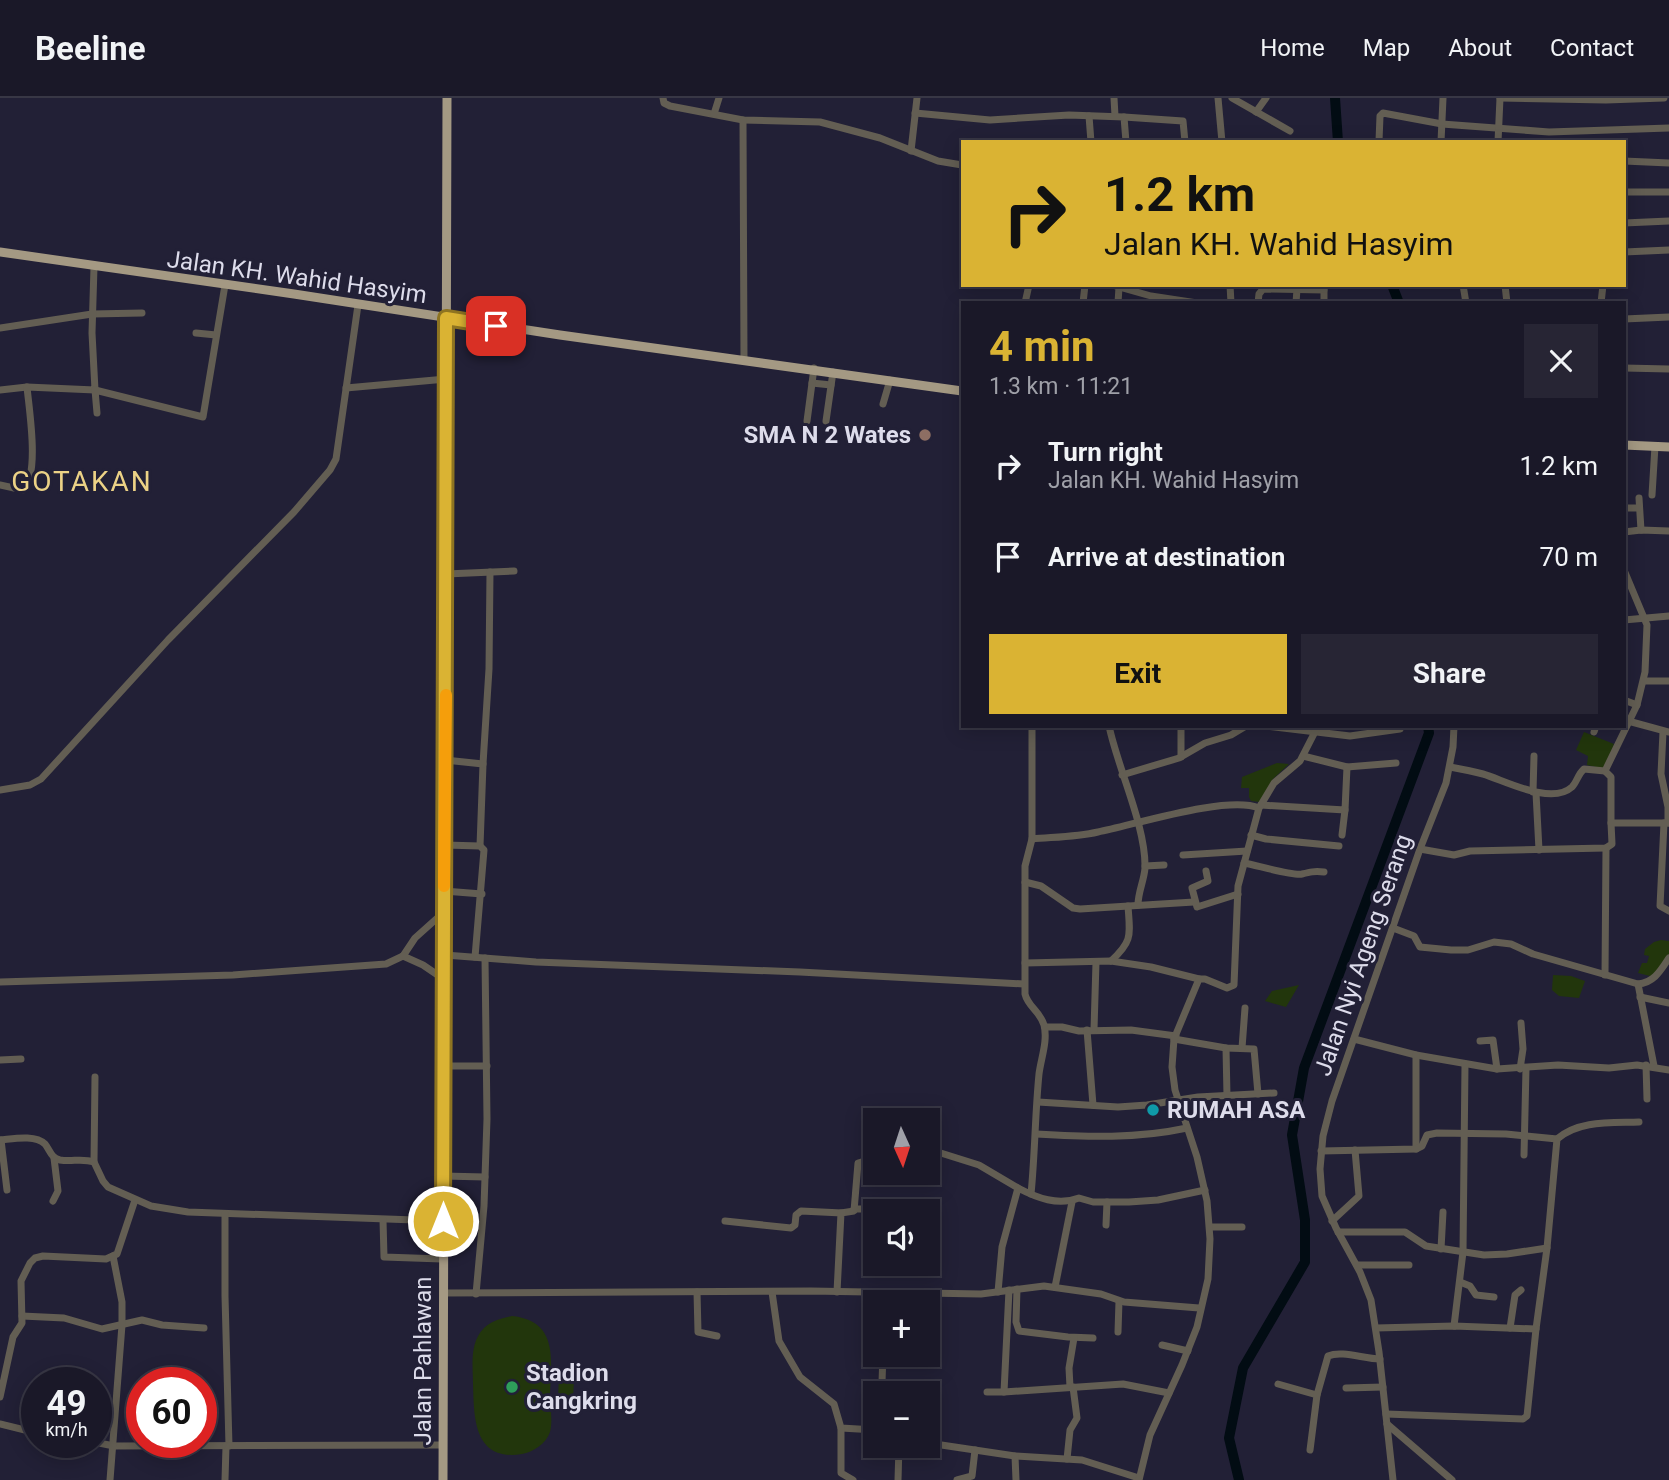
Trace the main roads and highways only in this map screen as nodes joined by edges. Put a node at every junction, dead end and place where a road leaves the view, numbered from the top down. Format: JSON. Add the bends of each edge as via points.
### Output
{"nodes":[{"id":1,"x":447,"y":98,"type":"edge"},
{"id":2,"x":0,"y":252,"type":"edge"},
{"id":3,"x":446,"y":318,"type":"junction"},
{"id":4,"x":961,"y":390,"type":"edge"},
{"id":5,"x":1626,"y":445,"type":"edge"},
{"id":6,"x":1669,"y":447,"type":"edge"},
{"id":7,"x":443,"y":1480,"type":"edge"}],
"edges":[{"from":1,"to":3,"type":"main road","name":"Jalan Pahlawan"},
{"from":2,"to":3,"type":"main road","name":"Jalan KH. Wahid Hasyim","via":[[94,274],[357,313]]},
{"from":3,"to":4,"type":"main road","name":"Jalan KH. Wahid Hasyim"},
{"from":3,"to":7,"type":"main road","name":"Jalan Pahlawan","via":[[450,574],[445,760],[444,912],[449,955],[444,980]]},
{"from":5,"to":6,"type":"main road"}]}
